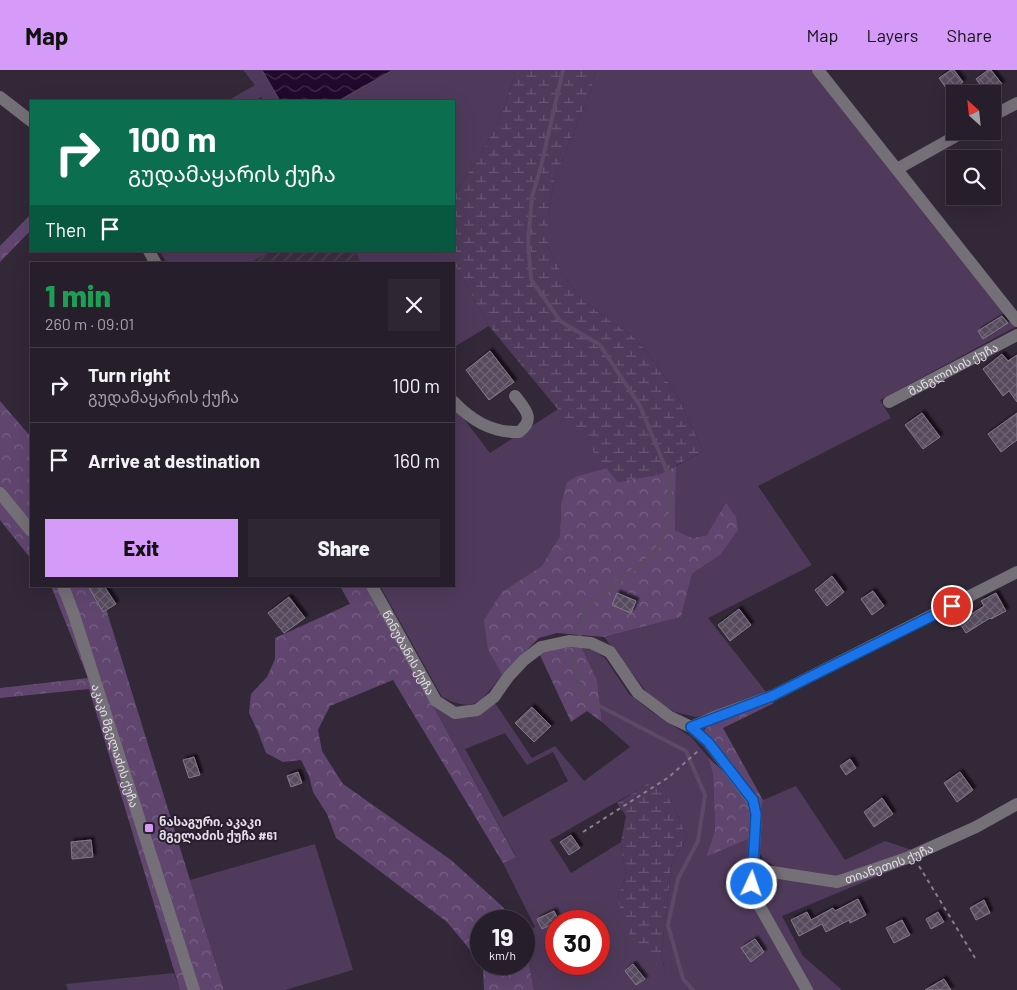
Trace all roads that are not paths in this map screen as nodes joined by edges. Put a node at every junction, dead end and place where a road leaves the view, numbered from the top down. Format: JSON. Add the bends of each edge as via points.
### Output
{"nodes":[{"id":1,"x":818,"y":70,"type":"edge"},
{"id":2,"x":0,"y":98,"type":"edge"},
{"id":3,"x":1017,"y":103,"type":"edge"},
{"id":4,"x":1001,"y":111,"type":"edge"},
{"id":5,"x":30,"y":120,"type":"edge"},
{"id":6,"x":949,"y":140,"type":"edge"},
{"id":7,"x":897,"y":169,"type":"junction"},
{"id":8,"x":1017,"y":321,"type":"edge"},
{"id":9,"x":1017,"y":335,"type":"edge"},
{"id":10,"x":514,"y":396,"type":"dead end"},
{"id":11,"x":889,"y":402,"type":"dead end"},
{"id":12,"x":455,"y":403,"type":"edge"},
{"id":13,"x":0,"y":493,"type":"edge"},
{"id":14,"x":30,"y":530,"type":"edge"},
{"id":15,"x":1017,"y":572,"type":"edge"},
{"id":16,"x":63,"y":587,"type":"edge"},
{"id":17,"x":373,"y":587,"type":"edge"},
{"id":18,"x":691,"y":727,"type":"junction"},
{"id":19,"x":1017,"y":804,"type":"edge"},
{"id":20,"x":753,"y":869,"type":"junction"},
{"id":21,"x":194,"y":990,"type":"edge"},
{"id":22,"x":807,"y":990,"type":"edge"}],
"edges":[{"from":1,"to":7,"type":"street"},
{"from":2,"to":5,"type":"street"},
{"from":3,"to":4,"type":"street"},
{"from":6,"to":7,"type":"street"},
{"from":7,"to":8,"type":"street"},
{"from":9,"to":11,"type":"street","name":"მანგლისის ქუჩა"},
{"from":10,"to":12,"type":"street","via":[[526,410],[528,419],[519,432],[477,422]]},
{"from":13,"to":14,"type":"street"},
{"from":15,"to":18,"type":"street","via":[[772,696]]},
{"from":16,"to":21,"type":"street","name":"აკაკი მგელაძის ქუჩა"},
{"from":17,"to":18,"type":"street","name":"წინუბანის ქუჩა","via":[[436,701],[455,713],[477,710],[494,697],[508,677],[541,646],[591,643],[610,652],[638,693],[670,717]]},
{"from":18,"to":20,"type":"street","name":"წინუბანის ქუჩა","via":[[708,742],[753,800],[756,814]]},
{"from":19,"to":20,"type":"street","name":"თიანეთის ქუჩა","via":[[976,827],[913,855],[837,882]]},
{"from":20,"to":22,"type":"street","name":"წინუბანის ქუჩა","via":[[752,884],[759,905]]}]}
